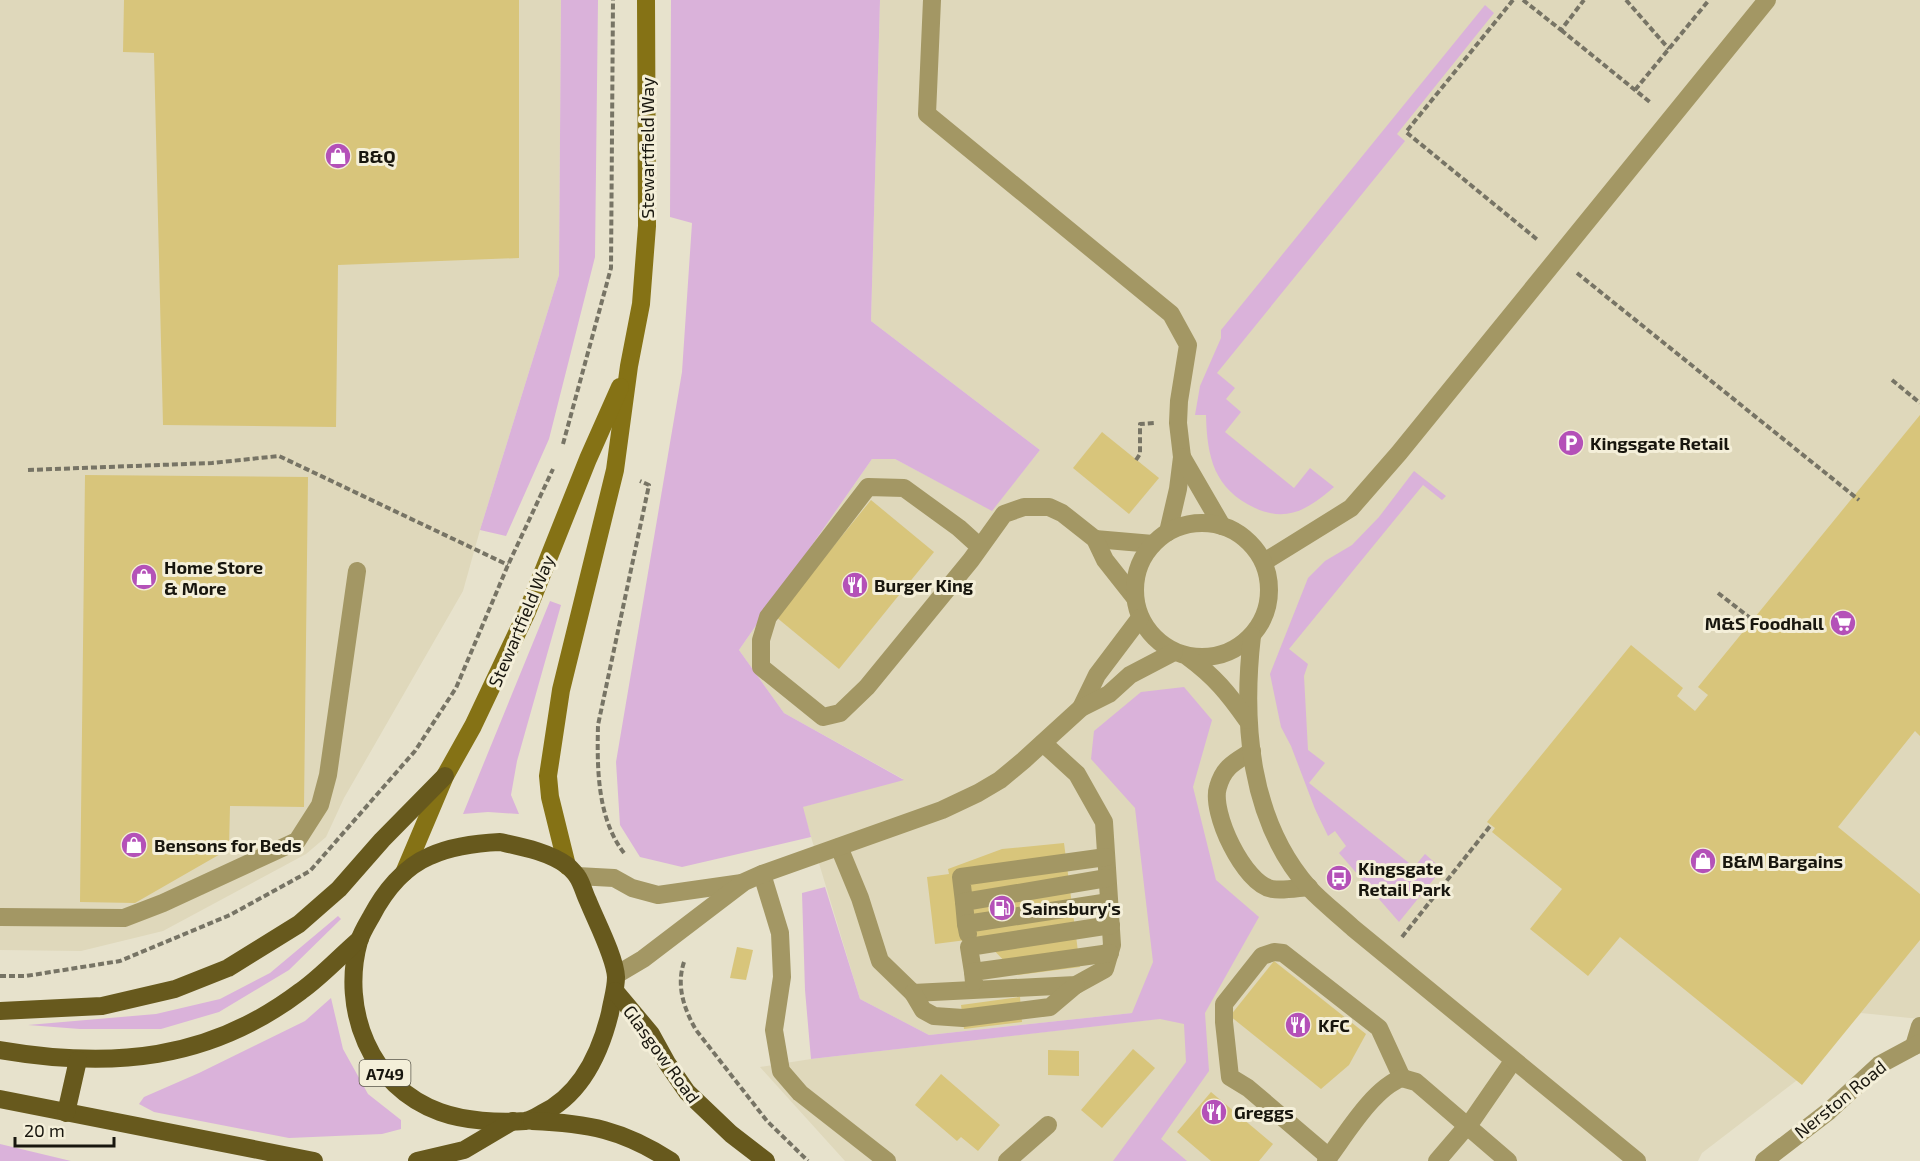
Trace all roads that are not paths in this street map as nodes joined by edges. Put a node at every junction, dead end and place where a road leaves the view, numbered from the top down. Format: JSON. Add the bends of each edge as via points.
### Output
{"nodes":[{"id":1,"x":646,"y":0,"type":"edge"},
{"id":2,"x":932,"y":0,"type":"edge"},
{"id":3,"x":1767,"y":0,"type":"edge"},
{"id":4,"x":629,"y":366,"type":"junction"},
{"id":5,"x":1182,"y":457,"type":"junction"},
{"id":6,"x":1222,"y":526,"type":"junction"},
{"id":7,"x":1168,"y":532,"type":"junction"},
{"id":8,"x":1095,"y":539,"type":"junction"},
{"id":9,"x":1153,"y":544,"type":"junction"},
{"id":10,"x":980,"y":547,"type":"junction"},
{"id":11,"x":1264,"y":562,"type":"junction"},
{"id":12,"x":357,"y":571,"type":"dead end"},
{"id":13,"x":1135,"y":598,"type":"junction"},
{"id":14,"x":1140,"y":618,"type":"junction"},
{"id":15,"x":1252,"y":636,"type":"junction"},
{"id":16,"x":1181,"y":654,"type":"junction"},
{"id":17,"x":1081,"y":708,"type":"junction"},
{"id":18,"x":1247,"y":720,"type":"junction"},
{"id":19,"x":1043,"y":743,"type":"junction"},
{"id":20,"x":1252,"y":751,"type":"junction"},
{"id":21,"x":445,"y":776,"type":"junction"},
{"id":22,"x":839,"y":847,"type":"junction"},
{"id":23,"x":1106,"y":856,"type":"junction"},
{"id":24,"x":572,"y":871,"type":"junction"},
{"id":25,"x":404,"y":873,"type":"junction"},
{"id":26,"x":762,"y":874,"type":"junction"},
{"id":27,"x":1107,"y":878,"type":"junction"},
{"id":28,"x":744,"y":882,"type":"junction"},
{"id":29,"x":1309,"y":887,"type":"junction"},
{"id":30,"x":964,"y":902,"type":"junction"},
{"id":31,"x":1109,"y":902,"type":"junction"},
{"id":32,"x":0,"y":917,"type":"edge"},
{"id":33,"x":966,"y":924,"type":"junction"},
{"id":34,"x":1111,"y":925,"type":"junction"},
{"id":35,"x":360,"y":939,"type":"junction"},
{"id":36,"x":969,"y":947,"type":"junction"},
{"id":37,"x":1110,"y":952,"type":"junction"},
{"id":38,"x":973,"y":972,"type":"junction"},
{"id":39,"x":615,"y":983,"type":"junction"},
{"id":40,"x":1076,"y":985,"type":"junction"},
{"id":41,"x":974,"y":991,"type":"junction"},
{"id":42,"x":913,"y":993,"type":"junction"},
{"id":43,"x":0,"y":1011,"type":"edge"},
{"id":44,"x":1920,"y":1026,"type":"edge"},
{"id":45,"x":1917,"y":1044,"type":"edge"},
{"id":46,"x":0,"y":1050,"type":"edge"},
{"id":47,"x":78,"y":1060,"type":"junction"},
{"id":48,"x":1513,"y":1061,"type":"junction"},
{"id":49,"x":1402,"y":1078,"type":"junction"},
{"id":50,"x":0,"y":1099,"type":"edge"},
{"id":51,"x":66,"y":1113,"type":"junction"},
{"id":52,"x":521,"y":1121,"type":"junction"},
{"id":53,"x":1048,"y":1125,"type":"dead end"},
{"id":54,"x":1467,"y":1127,"type":"junction"},
{"id":55,"x":1327,"y":1159,"type":"edge"},
{"id":56,"x":314,"y":1161,"type":"edge"},
{"id":57,"x":417,"y":1161,"type":"edge"},
{"id":58,"x":672,"y":1161,"type":"edge"},
{"id":59,"x":766,"y":1161,"type":"edge"},
{"id":60,"x":887,"y":1161,"type":"edge"},
{"id":61,"x":1007,"y":1161,"type":"edge"},
{"id":62,"x":1437,"y":1161,"type":"edge"},
{"id":63,"x":1508,"y":1161,"type":"edge"},
{"id":64,"x":1637,"y":1161,"type":"edge"},
{"id":65,"x":1764,"y":1161,"type":"edge"}],
"edges":[{"from":1,"to":4,"type":"street","name":"Stewartfield Way","via":[[647,226],[641,304]]},
{"from":2,"to":5,"type":"street","via":[[927,114],[1133,281],[1172,314],[1181,328],[1188,345],[1179,401]]},
{"from":3,"to":11,"type":"street","via":[[1351,508]]},
{"from":4,"to":21,"type":"street","name":"Stewartfield Way","via":[[527,612],[496,681]]},
{"from":4,"to":24,"type":"street","name":"Stewartfield Way","via":[[615,470],[561,690],[548,776]]},
{"from":5,"to":6,"type":"street"},
{"from":5,"to":7,"type":"street"},
{"from":6,"to":7,"type":"street","via":[[1194,523]]},
{"from":6,"to":11,"type":"street","via":[[1247,539]]},
{"from":7,"to":9,"type":"street"},
{"from":8,"to":9,"type":"street"},
{"from":8,"to":10,"type":"street","via":[[1049,507],[1024,507],[1004,514]]},
{"from":8,"to":13,"type":"street","via":[[1105,560]]},
{"from":9,"to":13,"type":"street","via":[[1135,579]]},
{"from":10,"to":10,"type":"street","via":[[867,687],[840,713],[823,717],[761,666],[761,640],[768,617],[868,487],[904,488]]},
{"from":11,"to":15,"type":"street","via":[[1269,601]]},
{"from":12,"to":32,"type":"street","via":[[328,775],[320,805],[297,841],[124,918]]},
{"from":13,"to":14,"type":"street"},
{"from":14,"to":16,"type":"street","via":[[1151,635]]},
{"from":14,"to":17,"type":"street","via":[[1097,675]]},
{"from":15,"to":16,"type":"street","via":[[1223,655],[1206,658]]},
{"from":15,"to":18,"type":"street"},
{"from":16,"to":17,"type":"street","via":[[1130,675],[1109,694]]},
{"from":16,"to":18,"type":"street","via":[[1210,673]]},
{"from":17,"to":19,"type":"street"},
{"from":18,"to":20,"type":"street"},
{"from":19,"to":22,"type":"street","via":[[1000,780],[978,793]]},
{"from":19,"to":23,"type":"street","via":[[1077,774],[1104,822]]},
{"from":20,"to":29,"type":"street","via":[[1268,817]]},
{"from":20,"to":29,"type":"street","via":[[1227,767],[1217,789],[1221,819],[1240,863],[1258,882],[1270,889]]},
{"from":21,"to":25,"type":"street","name":"Stewartfield Way"},
{"from":21,"to":43,"type":"main road","via":[[339,889],[299,924],[228,968],[175,989],[102,1006]]},
{"from":22,"to":26,"type":"street"},
{"from":22,"to":42,"type":"street","via":[[880,961]]},
{"from":23,"to":27,"type":"street"},
{"from":23,"to":30,"type":"street","via":[[961,877]]},
{"from":24,"to":25,"type":"main road","number":"A749","via":[[533,849],[500,842],[460,846],[428,856]]},
{"from":24,"to":28,"type":"street","via":[[614,878],[658,895]]},
{"from":24,"to":39,"type":"main road","via":[[608,951]]},
{"from":25,"to":35,"type":"main road","number":"A749","via":[[379,902]]},
{"from":26,"to":28,"type":"street"},
{"from":26,"to":60,"type":"street","via":[[780,933],[782,978],[774,1030],[781,1071],[800,1093]]},
{"from":27,"to":30,"type":"street"},
{"from":27,"to":31,"type":"street"},
{"from":28,"to":39,"type":"street"},
{"from":29,"to":48,"type":"street"},
{"from":30,"to":33,"type":"street"},
{"from":31,"to":33,"type":"street"},
{"from":31,"to":34,"type":"street"},
{"from":33,"to":36,"type":"street"},
{"from":34,"to":36,"type":"street"},
{"from":34,"to":37,"type":"street"},
{"from":35,"to":47,"type":"main road","number":"A749","via":[[302,990],[225,1035],[169,1053]]},
{"from":35,"to":52,"type":"main road","number":"A749","via":[[352,990],[355,1011],[368,1047],[382,1070],[412,1098],[440,1112],[484,1120]]},
{"from":36,"to":38,"type":"street"},
{"from":37,"to":38,"type":"street"},
{"from":37,"to":40,"type":"street","via":[[1105,969]]},
{"from":38,"to":41,"type":"street"},
{"from":39,"to":52,"type":"main road","number":"A749","via":[[598,1049],[584,1076],[564,1100]]},
{"from":39,"to":59,"type":"main road","name":"Glasgow Road","via":[[687,1092]]},
{"from":40,"to":41,"type":"street"},
{"from":40,"to":42,"type":"street","via":[[1050,1006],[963,1018],[933,1016],[923,1010]]},
{"from":41,"to":42,"type":"street"},
{"from":44,"to":45,"type":"street"},
{"from":45,"to":65,"type":"street","name":"Nerston Road","via":[[1879,1065],[1829,1111]]},
{"from":46,"to":47,"type":"main road","number":"A749"},
{"from":47,"to":51,"type":"main road"},
{"from":48,"to":54,"type":"street"},
{"from":48,"to":64,"type":"street"},
{"from":49,"to":54,"type":"street","via":[[1416,1082]]},
{"from":49,"to":55,"type":"street","via":[[1379,1092]]},
{"from":49,"to":55,"type":"street","via":[[1379,1028],[1283,953],[1262,956],[1224,1004],[1230,1077],[1248,1088]]},
{"from":50,"to":51,"type":"main road"},
{"from":51,"to":56,"type":"main road"},
{"from":52,"to":57,"type":"main road","number":"A749","via":[[464,1150]]},
{"from":52,"to":58,"type":"main road","number":"A749","via":[[567,1122],[607,1129]]},
{"from":53,"to":61,"type":"street"},
{"from":54,"to":62,"type":"street"},
{"from":54,"to":63,"type":"street"}]}
